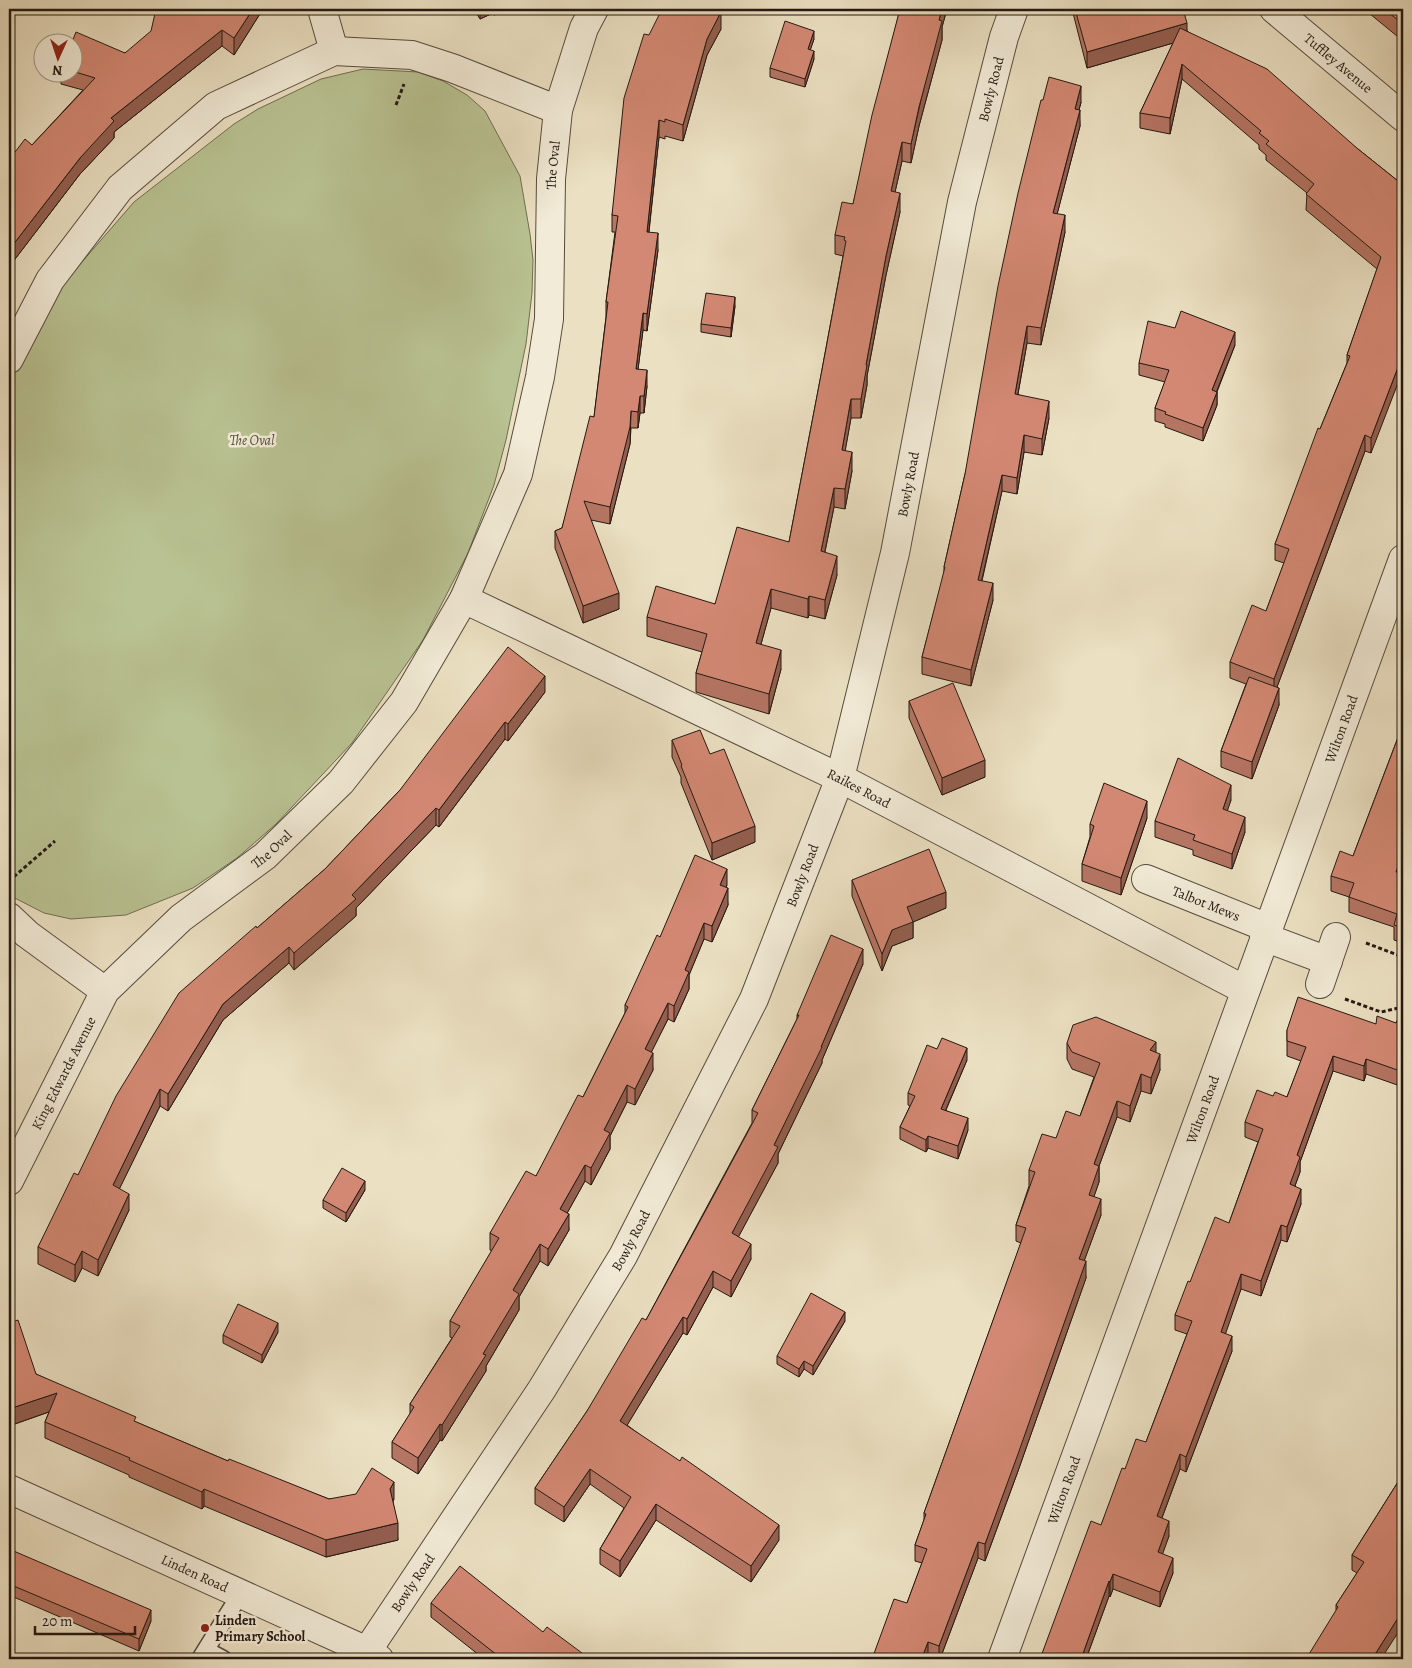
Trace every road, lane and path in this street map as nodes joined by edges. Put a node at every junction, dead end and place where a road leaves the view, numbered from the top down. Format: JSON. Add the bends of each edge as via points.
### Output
{"nodes":[{"id":1,"x":322,"y":9,"type":"edge"},
{"id":2,"x":594,"y":9,"type":"edge"},
{"id":3,"x":1014,"y":9,"type":"edge"},
{"id":4,"x":1274,"y":9,"type":"edge"},
{"id":5,"x":334,"y":51,"type":"junction"},
{"id":6,"x":558,"y":110,"type":"junction"},
{"id":7,"x":1403,"y":117,"type":"edge"},
{"id":8,"x":9,"y":359,"type":"edge"},
{"id":9,"x":1403,"y":559,"type":"edge"},
{"id":10,"x":464,"y":599,"type":"junction"},
{"id":11,"x":840,"y":778,"type":"junction"},
{"id":12,"x":55,"y":841,"type":"dead end"},
{"id":13,"x":1146,"y":879,"type":"dead end"},
{"id":14,"x":9,"y":881,"type":"edge"},
{"id":15,"x":9,"y":917,"type":"edge"},
{"id":16,"x":1266,"y":933,"type":"junction"},
{"id":17,"x":1403,"y":957,"type":"edge"},
{"id":18,"x":1336,"y":964,"type":"junction"},
{"id":19,"x":105,"y":990,"type":"junction"},
{"id":20,"x":1245,"y":990,"type":"junction"},
{"id":21,"x":1403,"y":1007,"type":"edge"},
{"id":22,"x":9,"y":1181,"type":"edge"},
{"id":23,"x":9,"y":1489,"type":"edge"},
{"id":24,"x":241,"y":1593,"type":"junction"},
{"id":25,"x":203,"y":1654,"type":"edge"},
{"id":26,"x":373,"y":1655,"type":"edge"},
{"id":27,"x":223,"y":1659,"type":"edge"},
{"id":28,"x":1002,"y":1659,"type":"edge"}],
"edges":[{"from":1,"to":5,"type":"street"},
{"from":2,"to":6,"type":"street","name":"The Oval","via":[[584,28]]},
{"from":3,"to":11,"type":"street","name":"Bowly Road","via":[[962,202],[895,553]]},
{"from":4,"to":7,"type":"street","name":"Tuffley Avenue"},
{"from":5,"to":6,"type":"street","via":[[412,55]]},
{"from":5,"to":8,"type":"street","via":[[216,106],[120,188],[50,280]]},
{"from":6,"to":10,"type":"street","name":"The Oval","via":[[551,179],[549,319],[540,377],[518,474]]},
{"from":9,"to":16,"type":"street","name":"Wilton Road"},
{"from":10,"to":11,"type":"street","name":"Raikes Road"},
{"from":10,"to":19,"type":"street","name":"The Oval","via":[[404,702],[341,782],[265,856],[181,918]]},
{"from":11,"to":20,"type":"street","name":"Raikes Road"},
{"from":11,"to":26,"type":"street","name":"Bowly Road","via":[[754,999],[623,1256]]},
{"from":12,"to":14,"type":"path"},
{"from":13,"to":16,"type":"street","name":"Talbot Mews"},
{"from":15,"to":19,"type":"street","via":[[27,934]]},
{"from":16,"to":18,"type":"street","name":"Talbot Mews"},
{"from":16,"to":20,"type":"street","name":"Wilton Road"},
{"from":17,"to":18,"type":"path"},
{"from":18,"to":21,"type":"path","via":[[1381,1012]]},
{"from":19,"to":22,"type":"street","name":"King Edwards Avenue"},
{"from":20,"to":28,"type":"street","name":"Wilton Road"},
{"from":23,"to":24,"type":"street","name":"Linden Road"},
{"from":24,"to":25,"type":"lane"},
{"from":24,"to":26,"type":"street","name":"Linden Road"},
{"from":25,"to":27,"type":"lane"}]}
